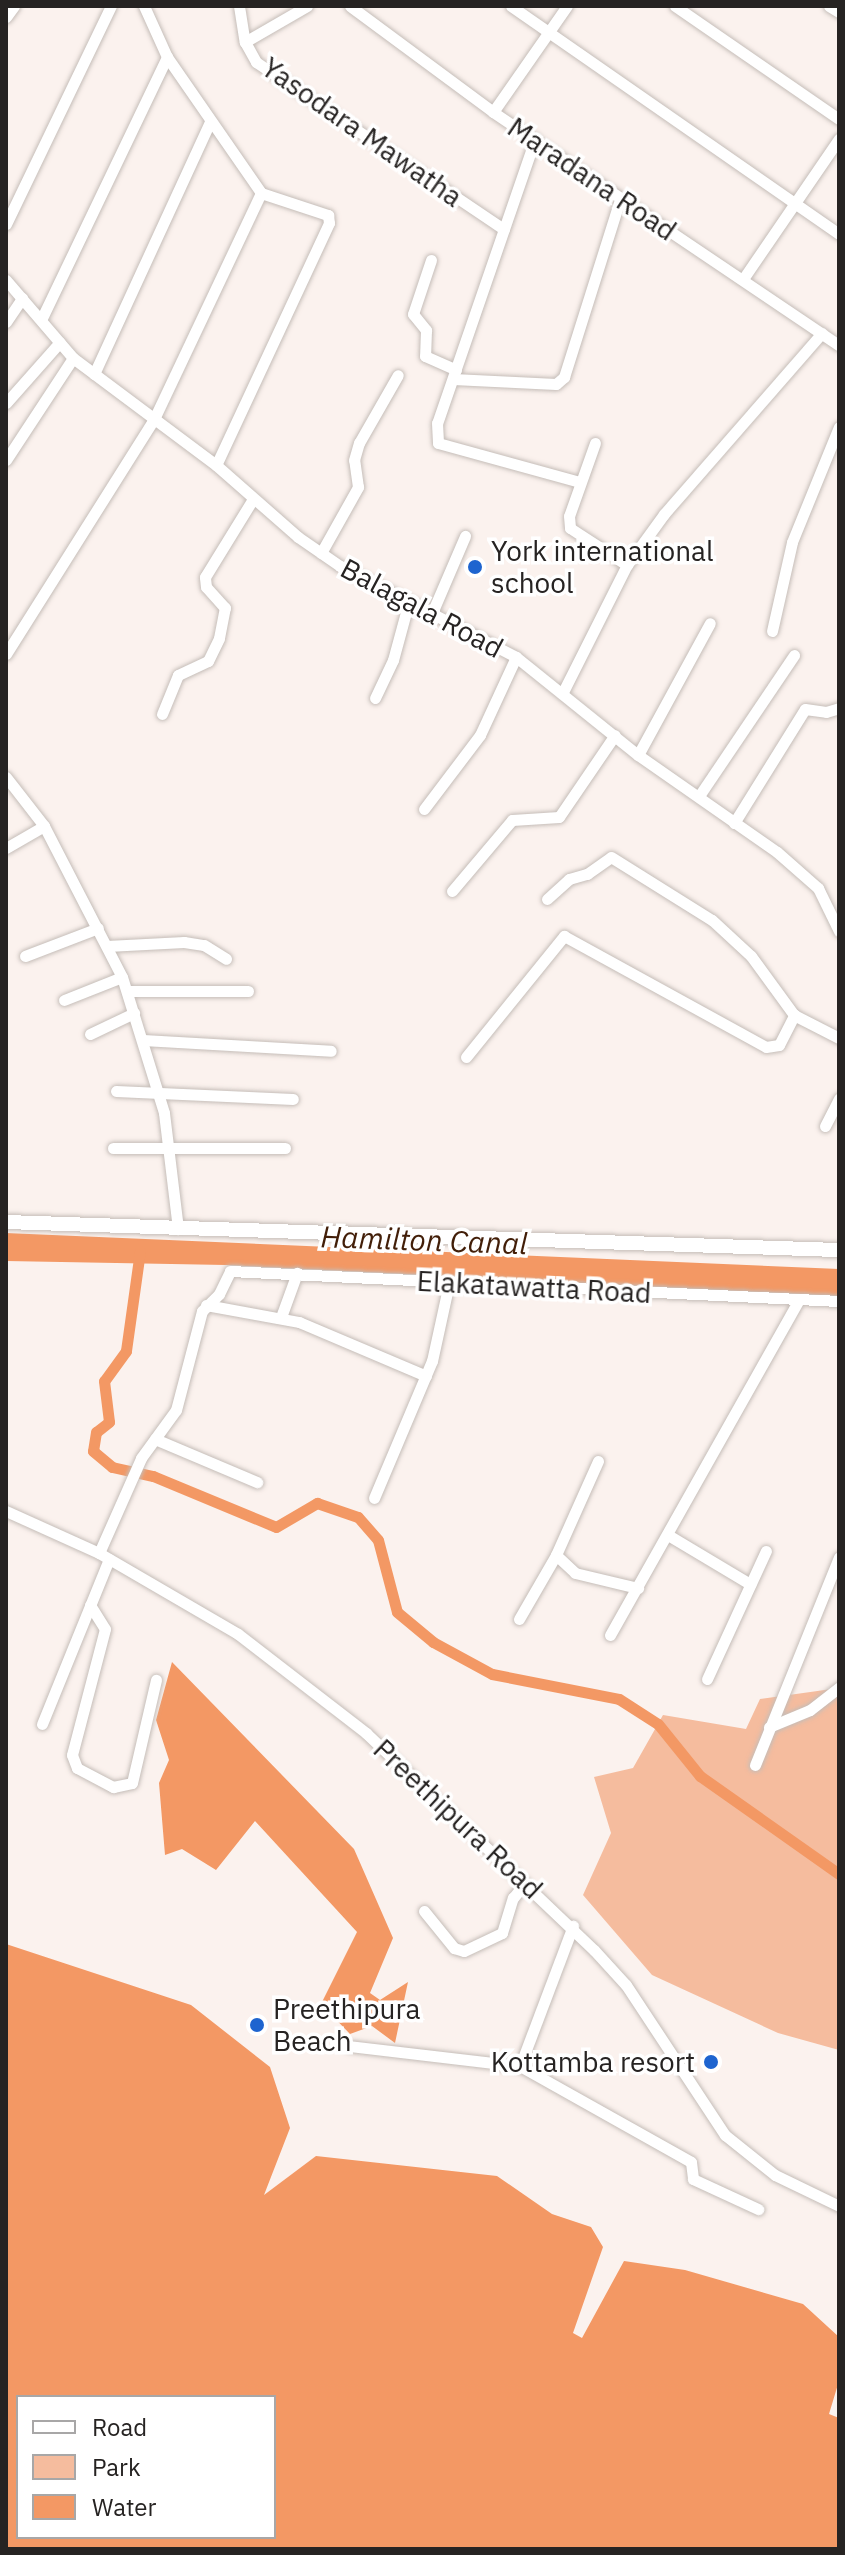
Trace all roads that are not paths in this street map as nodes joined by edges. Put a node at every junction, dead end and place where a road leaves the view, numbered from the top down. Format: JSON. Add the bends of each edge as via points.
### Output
{"nodes":[{"id":1,"x":14,"y":6,"type":"edge"},
{"id":2,"x":111,"y":6,"type":"edge"},
{"id":3,"x":144,"y":6,"type":"edge"},
{"id":4,"x":239,"y":6,"type":"edge"},
{"id":5,"x":307,"y":6,"type":"edge"},
{"id":6,"x":350,"y":6,"type":"edge"},
{"id":7,"x":511,"y":6,"type":"edge"},
{"id":8,"x":567,"y":6,"type":"edge"},
{"id":9,"x":675,"y":6,"type":"edge"},
{"id":10,"x":829,"y":6,"type":"edge"},
{"id":11,"x":839,"y":12,"type":"edge"},
{"id":12,"x":6,"y":17,"type":"edge"},
{"id":13,"x":549,"y":31,"type":"junction"},
{"id":14,"x":245,"y":42,"type":"junction"},
{"id":15,"x":167,"y":57,"type":"junction"},
{"id":16,"x":493,"y":112,"type":"junction"},
{"id":17,"x":839,"y":119,"type":"edge"},
{"id":18,"x":210,"y":122,"type":"junction"},
{"id":19,"x":535,"y":139,"type":"junction"},
{"id":20,"x":839,"y":139,"type":"edge"},
{"id":21,"x":261,"y":193,"type":"junction"},
{"id":22,"x":620,"y":199,"type":"junction"},
{"id":23,"x":796,"y":204,"type":"junction"},
{"id":24,"x":6,"y":224,"type":"edge"},
{"id":25,"x":504,"y":229,"type":"junction"},
{"id":26,"x":839,"y":234,"type":"edge"},
{"id":27,"x":431,"y":260,"type":"dead end"},
{"id":28,"x":743,"y":279,"type":"junction"},
{"id":29,"x":6,"y":280,"type":"edge"},
{"id":30,"x":22,"y":298,"type":"junction"},
{"id":31,"x":41,"y":320,"type":"junction"},
{"id":32,"x":6,"y":322,"type":"edge"},
{"id":33,"x":822,"y":333,"type":"junction"},
{"id":34,"x":60,"y":342,"type":"junction"},
{"id":35,"x":839,"y":345,"type":"edge"},
{"id":36,"x":73,"y":358,"type":"junction"},
{"id":37,"x":94,"y":374,"type":"junction"},
{"id":38,"x":455,"y":374,"type":"junction"},
{"id":39,"x":398,"y":375,"type":"dead end"},
{"id":40,"x":6,"y":403,"type":"edge"},
{"id":41,"x":155,"y":417,"type":"junction"},
{"id":42,"x":839,"y":427,"type":"edge"},
{"id":43,"x":595,"y":443,"type":"dead end"},
{"id":44,"x":6,"y":460,"type":"edge"},
{"id":45,"x":216,"y":465,"type":"junction"},
{"id":46,"x":580,"y":482,"type":"junction"},
{"id":47,"x":253,"y":499,"type":"junction"},
{"id":48,"x":465,"y":536,"type":"dead end"},
{"id":49,"x":321,"y":553,"type":"junction"},
{"id":50,"x":627,"y":565,"type":"junction"},
{"id":51,"x":409,"y":601,"type":"junction"},
{"id":52,"x":432,"y":613,"type":"junction"},
{"id":53,"x":710,"y":623,"type":"dead end"},
{"id":54,"x":772,"y":631,"type":"dead end"},
{"id":55,"x":6,"y":654,"type":"edge"},
{"id":56,"x":794,"y":655,"type":"dead end"},
{"id":57,"x":516,"y":657,"type":"junction"},
{"id":58,"x":563,"y":692,"type":"junction"},
{"id":59,"x":375,"y":698,"type":"dead end"},
{"id":60,"x":839,"y":708,"type":"edge"},
{"id":61,"x":162,"y":714,"type":"dead end"},
{"id":62,"x":615,"y":735,"type":"junction"},
{"id":63,"x":638,"y":755,"type":"junction"},
{"id":64,"x":6,"y":778,"type":"edge"},
{"id":65,"x":699,"y":796,"type":"junction"},
{"id":66,"x":424,"y":809,"type":"dead end"},
{"id":67,"x":734,"y":823,"type":"junction"},
{"id":68,"x":44,"y":826,"type":"junction"},
{"id":69,"x":6,"y":848,"type":"edge"},
{"id":70,"x":452,"y":891,"type":"dead end"},
{"id":71,"x":547,"y":899,"type":"dead end"},
{"id":72,"x":98,"y":928,"type":"junction"},
{"id":73,"x":839,"y":931,"type":"edge"},
{"id":74,"x":107,"y":946,"type":"junction"},
{"id":75,"x":25,"y":956,"type":"dead end"},
{"id":76,"x":226,"y":959,"type":"dead end"},
{"id":77,"x":122,"y":977,"type":"junction"},
{"id":78,"x":127,"y":991,"type":"junction"},
{"id":79,"x":248,"y":991,"type":"dead end"},
{"id":80,"x":64,"y":1000,"type":"dead end"},
{"id":81,"x":134,"y":1013,"type":"junction"},
{"id":82,"x":794,"y":1015,"type":"junction"},
{"id":83,"x":90,"y":1034,"type":"dead end"},
{"id":84,"x":839,"y":1038,"type":"edge"},
{"id":85,"x":143,"y":1040,"type":"junction"},
{"id":86,"x":331,"y":1051,"type":"dead end"},
{"id":87,"x":466,"y":1057,"type":"dead end"},
{"id":88,"x":157,"y":1090,"type":"junction"},
{"id":89,"x":116,"y":1091,"type":"dead end"},
{"id":90,"x":839,"y":1098,"type":"edge"},
{"id":91,"x":293,"y":1099,"type":"dead end"},
{"id":92,"x":825,"y":1126,"type":"dead end"},
{"id":93,"x":169,"y":1145,"type":"junction"},
{"id":94,"x":113,"y":1148,"type":"dead end"},
{"id":95,"x":285,"y":1148,"type":"dead end"},
{"id":96,"x":6,"y":1222,"type":"edge"},
{"id":97,"x":178,"y":1229,"type":"junction"},
{"id":98,"x":839,"y":1250,"type":"edge"},
{"id":99,"x":297,"y":1273,"type":"junction"},
{"id":100,"x":449,"y":1283,"type":"junction"},
{"id":101,"x":799,"y":1300,"type":"junction"},
{"id":102,"x":839,"y":1301,"type":"edge"},
{"id":103,"x":206,"y":1305,"type":"junction"},
{"id":104,"x":281,"y":1317,"type":"junction"},
{"id":105,"x":426,"y":1376,"type":"junction"},
{"id":106,"x":155,"y":1439,"type":"junction"},
{"id":107,"x":598,"y":1461,"type":"dead end"},
{"id":108,"x":257,"y":1482,"type":"dead end"},
{"id":109,"x":374,"y":1498,"type":"dead end"},
{"id":110,"x":6,"y":1511,"type":"edge"},
{"id":111,"x":668,"y":1535,"type":"junction"},
{"id":112,"x":766,"y":1551,"type":"dead end"},
{"id":113,"x":556,"y":1555,"type":"junction"},
{"id":114,"x":104,"y":1556,"type":"junction"},
{"id":115,"x":839,"y":1557,"type":"edge"},
{"id":116,"x":750,"y":1584,"type":"junction"},
{"id":117,"x":638,"y":1588,"type":"junction"},
{"id":118,"x":90,"y":1605,"type":"junction"},
{"id":119,"x":519,"y":1619,"type":"dead end"},
{"id":120,"x":610,"y":1635,"type":"dead end"},
{"id":121,"x":707,"y":1679,"type":"dead end"},
{"id":122,"x":156,"y":1680,"type":"dead end"},
{"id":123,"x":839,"y":1687,"type":"edge"},
{"id":124,"x":42,"y":1724,"type":"dead end"},
{"id":125,"x":769,"y":1727,"type":"junction"},
{"id":126,"x":755,"y":1765,"type":"dead end"},
{"id":127,"x":525,"y":1883,"type":"junction"},
{"id":128,"x":424,"y":1911,"type":"dead end"},
{"id":129,"x":573,"y":1926,"type":"junction"},
{"id":130,"x":349,"y":2046,"type":"dead end"},
{"id":131,"x":520,"y":2066,"type":"junction"},
{"id":132,"x":839,"y":2206,"type":"edge"},
{"id":133,"x":758,"y":2209,"type":"dead end"}],
"edges":[{"from":1,"to":12,"type":"street"},
{"from":2,"to":24,"type":"street","via":[[77,66]]},
{"from":3,"to":15,"type":"street"},
{"from":4,"to":14,"type":"street"},
{"from":5,"to":14,"type":"street","name":"Yasodara Mawatha"},
{"from":6,"to":16,"type":"street","name":"Maradana Road"},
{"from":7,"to":13,"type":"street"},
{"from":8,"to":13,"type":"street"},
{"from":9,"to":17,"type":"street"},
{"from":10,"to":11,"type":"street"},
{"from":13,"to":16,"type":"street"},
{"from":13,"to":23,"type":"street"},
{"from":14,"to":25,"type":"street","name":"Yasodara Mawatha","via":[[256,62]]},
{"from":15,"to":18,"type":"street"},
{"from":15,"to":31,"type":"street"},
{"from":16,"to":19,"type":"street","name":"Maradana Road"},
{"from":18,"to":21,"type":"street"},
{"from":18,"to":37,"type":"street"},
{"from":19,"to":22,"type":"street","name":"Maradana Road"},
{"from":19,"to":25,"type":"street"},
{"from":20,"to":23,"type":"street"},
{"from":21,"to":41,"type":"street"},
{"from":21,"to":45,"type":"street","via":[[323,210],[329,223]]},
{"from":22,"to":28,"type":"street","name":"Maradana Road"},
{"from":22,"to":38,"type":"street","via":[[564,377],[556,384]]},
{"from":23,"to":26,"type":"street"},
{"from":23,"to":28,"type":"street"},
{"from":25,"to":38,"type":"street"},
{"from":27,"to":38,"type":"street","via":[[413,314],[426,330],[425,356]]},
{"from":28,"to":33,"type":"street","name":"Maradana Road"},
{"from":29,"to":30,"type":"street","name":"Balagala Road"},
{"from":30,"to":31,"type":"street","name":"Balagala Road"},
{"from":30,"to":32,"type":"street"},
{"from":31,"to":34,"type":"street","name":"Balagala Road"},
{"from":33,"to":35,"type":"street","name":"Maradana Road"},
{"from":33,"to":50,"type":"street","via":[[664,514]]},
{"from":34,"to":36,"type":"street","name":"Balagala Road"},
{"from":34,"to":40,"type":"street"},
{"from":36,"to":37,"type":"street","name":"Balagala Road"},
{"from":36,"to":44,"type":"street"},
{"from":37,"to":41,"type":"street","name":"Balagala Road"},
{"from":38,"to":46,"type":"street","via":[[437,423],[438,443]]},
{"from":39,"to":49,"type":"street","via":[[359,443],[354,460],[358,487]]},
{"from":41,"to":45,"type":"street","name":"Balagala Road"},
{"from":41,"to":55,"type":"street"},
{"from":42,"to":54,"type":"street","via":[[792,542]]},
{"from":43,"to":46,"type":"street"},
{"from":45,"to":47,"type":"street","name":"Balagala Road"},
{"from":46,"to":50,"type":"street","via":[[570,528]]},
{"from":47,"to":49,"type":"street","name":"Balagala Road"},
{"from":47,"to":61,"type":"street","via":[[205,577],[206,587],[225,608],[219,638],[208,661],[178,675]]},
{"from":48,"to":52,"type":"street"},
{"from":49,"to":51,"type":"street","name":"Balagala Road"},
{"from":50,"to":58,"type":"street"},
{"from":51,"to":52,"type":"street","name":"Balagala Road"},
{"from":51,"to":59,"type":"street","via":[[393,660]]},
{"from":52,"to":57,"type":"street","name":"Balagala Road"},
{"from":53,"to":63,"type":"street"},
{"from":56,"to":65,"type":"street"},
{"from":57,"to":58,"type":"street","name":"Balagala Road"},
{"from":57,"to":66,"type":"street","via":[[480,735]]},
{"from":58,"to":62,"type":"street","name":"Balagala Road"},
{"from":60,"to":67,"type":"street","via":[[805,709]]},
{"from":62,"to":63,"type":"street","name":"Balagala Road"},
{"from":62,"to":70,"type":"street","via":[[559,817],[512,820]]},
{"from":63,"to":65,"type":"street","name":"Balagala Road"},
{"from":64,"to":68,"type":"street"},
{"from":65,"to":67,"type":"street","name":"Balagala Road"},
{"from":67,"to":73,"type":"street","name":"Balagala Road","via":[[818,888]]},
{"from":68,"to":69,"type":"street"},
{"from":68,"to":72,"type":"street"},
{"from":71,"to":82,"type":"street","via":[[569,879],[611,857],[712,920],[751,956]]},
{"from":72,"to":74,"type":"street"},
{"from":72,"to":75,"type":"street"},
{"from":74,"to":76,"type":"street","via":[[184,942],[204,945]]},
{"from":74,"to":77,"type":"street"},
{"from":77,"to":78,"type":"street"},
{"from":77,"to":80,"type":"street"},
{"from":78,"to":79,"type":"street"},
{"from":78,"to":81,"type":"street"},
{"from":81,"to":83,"type":"street"},
{"from":81,"to":85,"type":"street"},
{"from":82,"to":84,"type":"street"},
{"from":82,"to":87,"type":"street","via":[[779,1045],[766,1047],[564,936]]},
{"from":85,"to":86,"type":"street"},
{"from":85,"to":88,"type":"street"},
{"from":88,"to":89,"type":"street"},
{"from":88,"to":91,"type":"street"},
{"from":88,"to":93,"type":"street"},
{"from":90,"to":92,"type":"street"},
{"from":93,"to":94,"type":"street"},
{"from":93,"to":95,"type":"street"},
{"from":93,"to":97,"type":"street"},
{"from":96,"to":97,"type":"main road"},
{"from":97,"to":98,"type":"main road"},
{"from":99,"to":100,"type":"street","name":"Elakatawatta Road"},
{"from":99,"to":103,"type":"street","name":"Elakatawatta Road","via":[[230,1271],[219,1294]]},
{"from":99,"to":104,"type":"street"},
{"from":100,"to":101,"type":"street","name":"Elakatawatta Road"},
{"from":100,"to":105,"type":"street"},
{"from":101,"to":102,"type":"street","name":"Elakatawatta Road"},
{"from":101,"to":111,"type":"street"},
{"from":103,"to":104,"type":"street"},
{"from":103,"to":106,"type":"street","via":[[188,1379],[176,1410]]},
{"from":104,"to":105,"type":"street"},
{"from":105,"to":109,"type":"street"},
{"from":106,"to":108,"type":"street"},
{"from":106,"to":114,"type":"street","via":[[141,1458]]},
{"from":107,"to":113,"type":"street"},
{"from":110,"to":114,"type":"street","name":"Preethipura Road"},
{"from":111,"to":116,"type":"street"},
{"from":111,"to":117,"type":"street"},
{"from":112,"to":116,"type":"street"},
{"from":113,"to":117,"type":"street","via":[[575,1573]]},
{"from":113,"to":119,"type":"street"},
{"from":114,"to":118,"type":"street"},
{"from":114,"to":127,"type":"street","name":"Preethipura Road","via":[[238,1634],[366,1733]]},
{"from":115,"to":125,"type":"street"},
{"from":116,"to":121,"type":"street"},
{"from":117,"to":120,"type":"street"},
{"from":118,"to":122,"type":"street","via":[[105,1629],[72,1755],[77,1768],[113,1787],[132,1783]]},
{"from":118,"to":124,"type":"street"},
{"from":123,"to":125,"type":"street","via":[[810,1710]]},
{"from":125,"to":126,"type":"street"},
{"from":127,"to":128,"type":"street","via":[[513,1898],[502,1933],[464,1951],[454,1948]]},
{"from":127,"to":129,"type":"street","name":"Preethipura Road"},
{"from":129,"to":131,"type":"street"},
{"from":129,"to":132,"type":"street","name":"Preethipura Road","via":[[626,1985],[725,2135],[775,2175]]},
{"from":130,"to":131,"type":"street"},
{"from":131,"to":133,"type":"street","via":[[691,2162],[693,2179]]}]}
